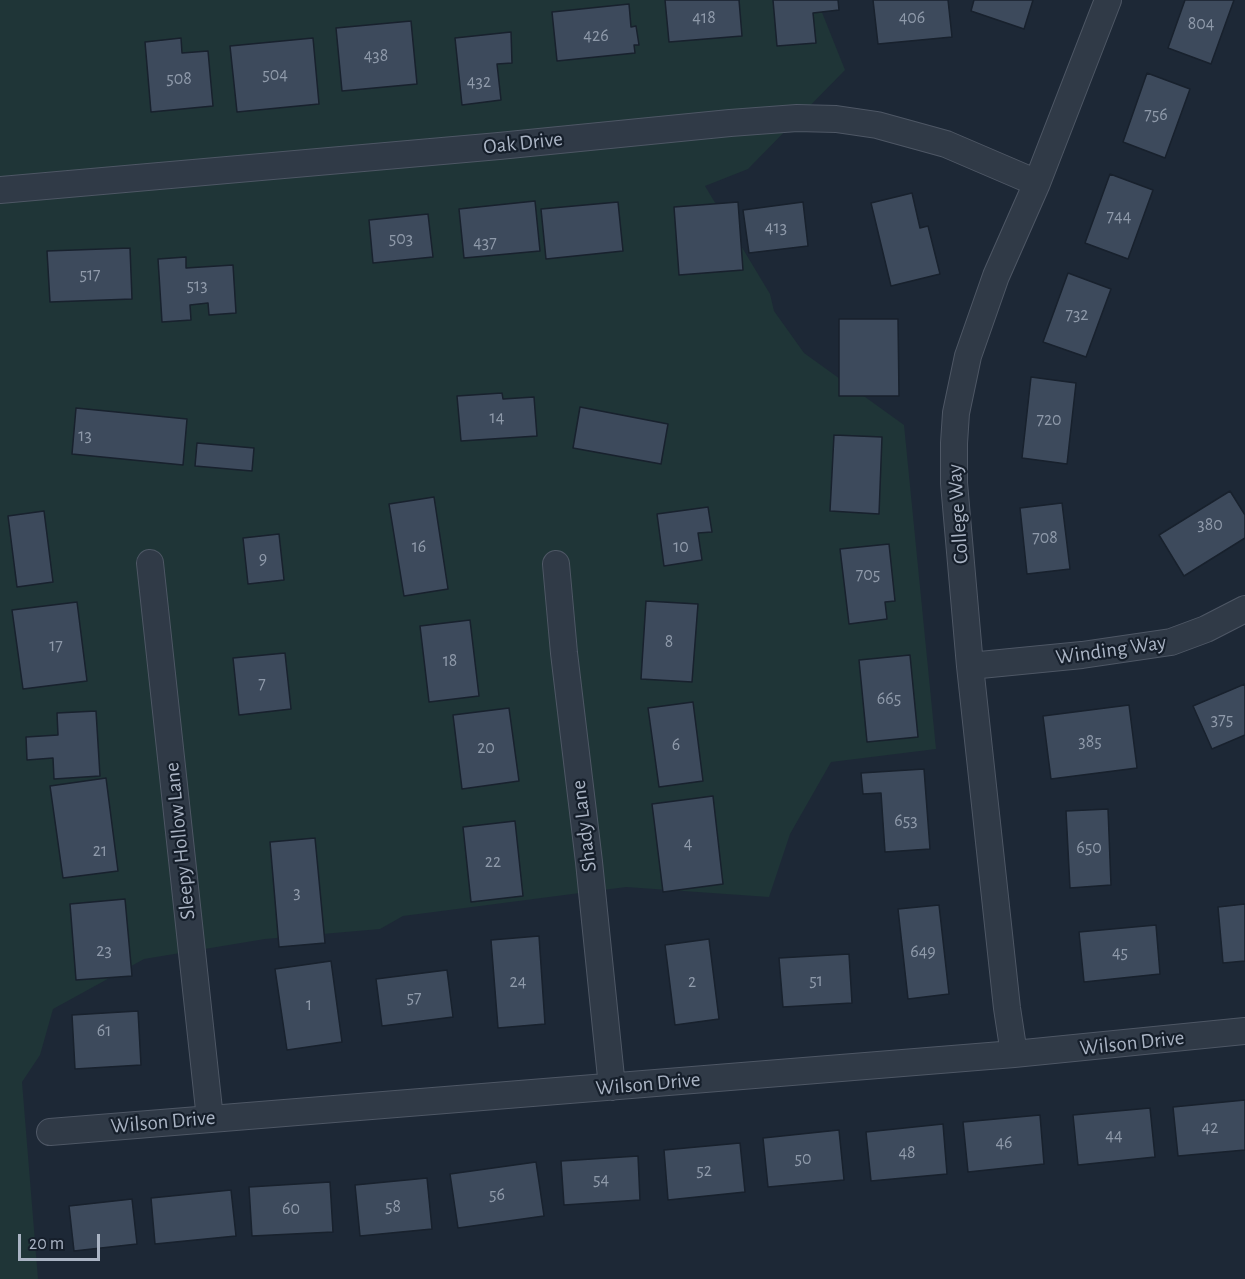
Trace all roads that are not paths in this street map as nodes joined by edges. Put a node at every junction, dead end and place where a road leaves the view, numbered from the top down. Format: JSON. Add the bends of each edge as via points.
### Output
{"nodes":[{"id":1,"x":1108,"y":0,"type":"edge"},
{"id":2,"x":1037,"y":183,"type":"junction"},
{"id":3,"x":0,"y":190,"type":"edge"},
{"id":4,"x":150,"y":563,"type":"dead end"},
{"id":5,"x":556,"y":564,"type":"dead end"},
{"id":6,"x":1245,"y":609,"type":"edge"},
{"id":7,"x":970,"y":666,"type":"junction"},
{"id":8,"x":1245,"y":1031,"type":"edge"},
{"id":9,"x":1014,"y":1054,"type":"junction"},
{"id":10,"x":612,"y":1087,"type":"junction"},
{"id":11,"x":210,"y":1119,"type":"junction"},
{"id":12,"x":50,"y":1132,"type":"dead end"}],
"edges":[{"from":1,"to":2,"type":"street","name":"College Way"},
{"from":2,"to":3,"type":"street","name":"Oak Drive","via":[[946,144],[877,125],[797,118]]},
{"from":2,"to":7,"type":"street","name":"College Way","via":[[996,276],[968,356],[956,413],[954,483]]},
{"from":4,"to":11,"type":"street","name":"Sleepy Hollow Lane"},
{"from":5,"to":10,"type":"street","name":"Shady Lane"},
{"from":6,"to":7,"type":"street","name":"Winding Way","via":[[1171,642],[1082,656]]},
{"from":7,"to":9,"type":"street","name":"College Way"},
{"from":8,"to":9,"type":"street","name":"Wilson Drive"},
{"from":9,"to":10,"type":"street","name":"Wilson Drive"},
{"from":10,"to":11,"type":"street","name":"Wilson Drive"},
{"from":11,"to":12,"type":"street","name":"Wilson Drive"}]}
